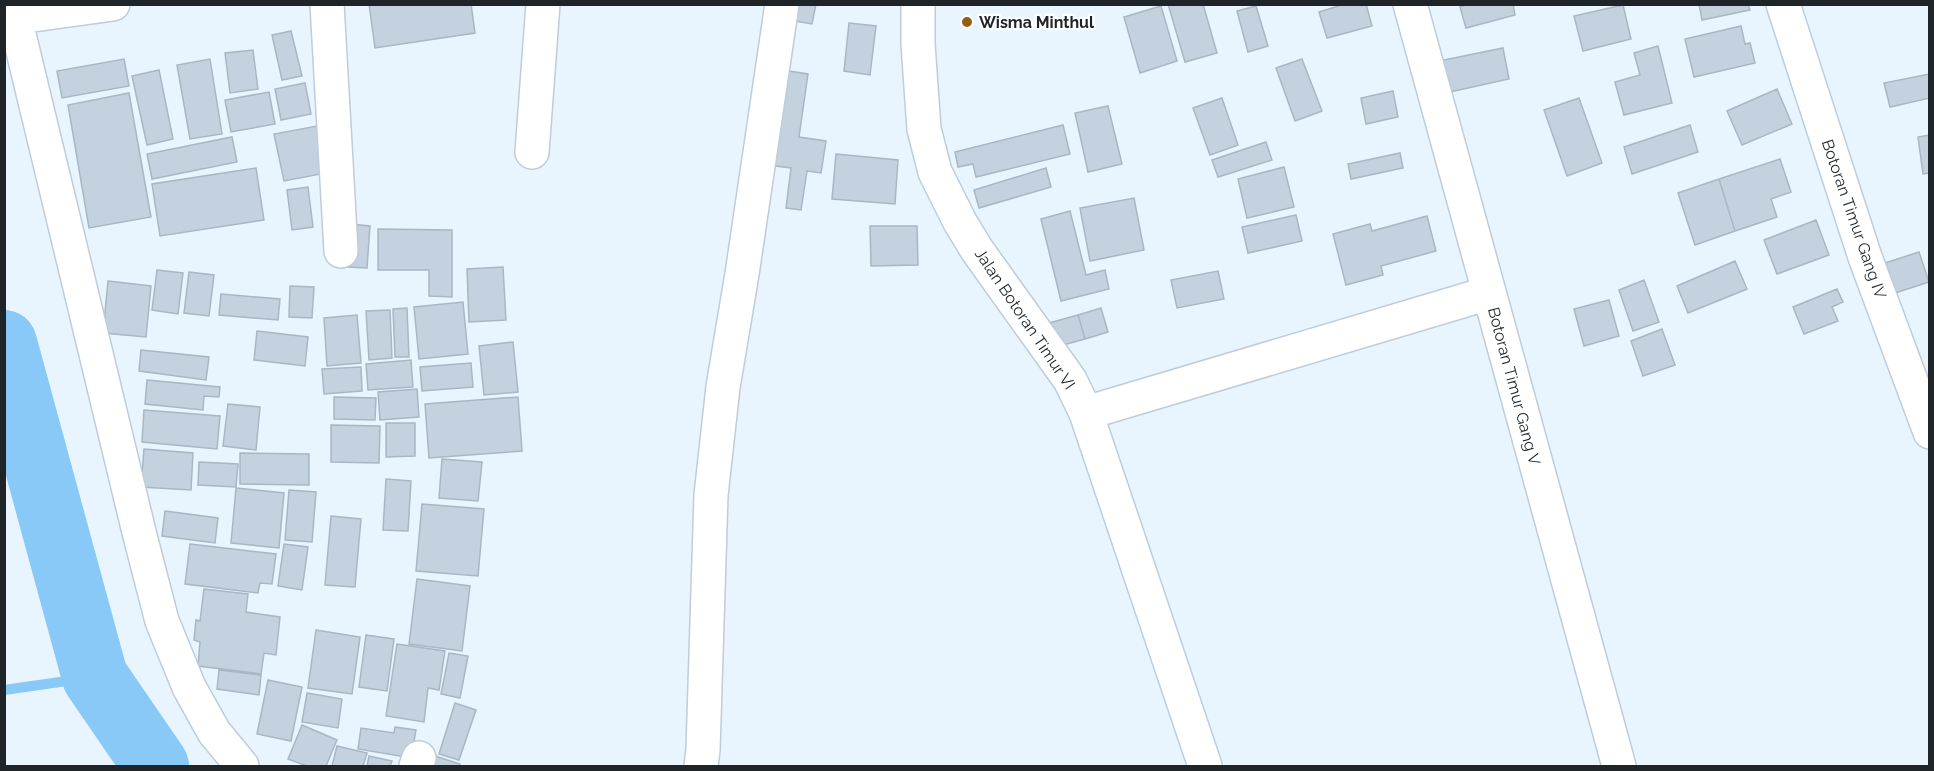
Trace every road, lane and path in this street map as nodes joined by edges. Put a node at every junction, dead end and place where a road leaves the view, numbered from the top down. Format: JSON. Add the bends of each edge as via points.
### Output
{"nodes":[{"id":1,"x":112,"y":4,"type":"edge"},
{"id":2,"x":327,"y":4,"type":"edge"},
{"id":3,"x":543,"y":4,"type":"edge"},
{"id":4,"x":782,"y":4,"type":"edge"},
{"id":5,"x":918,"y":4,"type":"edge"},
{"id":6,"x":1410,"y":4,"type":"edge"},
{"id":7,"x":1783,"y":4,"type":"edge"},
{"id":8,"x":10,"y":14,"type":"edge"},
{"id":9,"x":532,"y":153,"type":"dead end"},
{"id":10,"x":341,"y":251,"type":"dead end"},
{"id":11,"x":1489,"y":293,"type":"junction"},
{"id":12,"x":1086,"y":413,"type":"junction"},
{"id":13,"x":1929,"y":432,"type":"edge"},
{"id":14,"x":242,"y":766,"type":"edge"},
{"id":15,"x":701,"y":766,"type":"edge"},
{"id":16,"x":1205,"y":766,"type":"edge"},
{"id":17,"x":1619,"y":766,"type":"edge"}],
"edges":[{"from":1,"to":8,"type":"street"},
{"from":2,"to":10,"type":"street"},
{"from":3,"to":9,"type":"street"},
{"from":4,"to":15,"type":"street","via":[[723,387],[711,495]]},
{"from":5,"to":12,"type":"street","name":"Jalan Botoran Timur VI","via":[[924,129],[935,172],[971,241],[1070,380]]},
{"from":6,"to":11,"type":"street","name":"Botoran Timur Gang V"},
{"from":7,"to":13,"type":"street","name":"Botoran Timur Gang IV","via":[[1865,257]]},
{"from":8,"to":14,"type":"street","via":[[162,621],[189,687],[214,732]]},
{"from":11,"to":12,"type":"street"},
{"from":11,"to":17,"type":"street","name":"Botoran Timur Gang V"},
{"from":12,"to":16,"type":"street","name":"Jalan Botoran Timur VI"}]}
